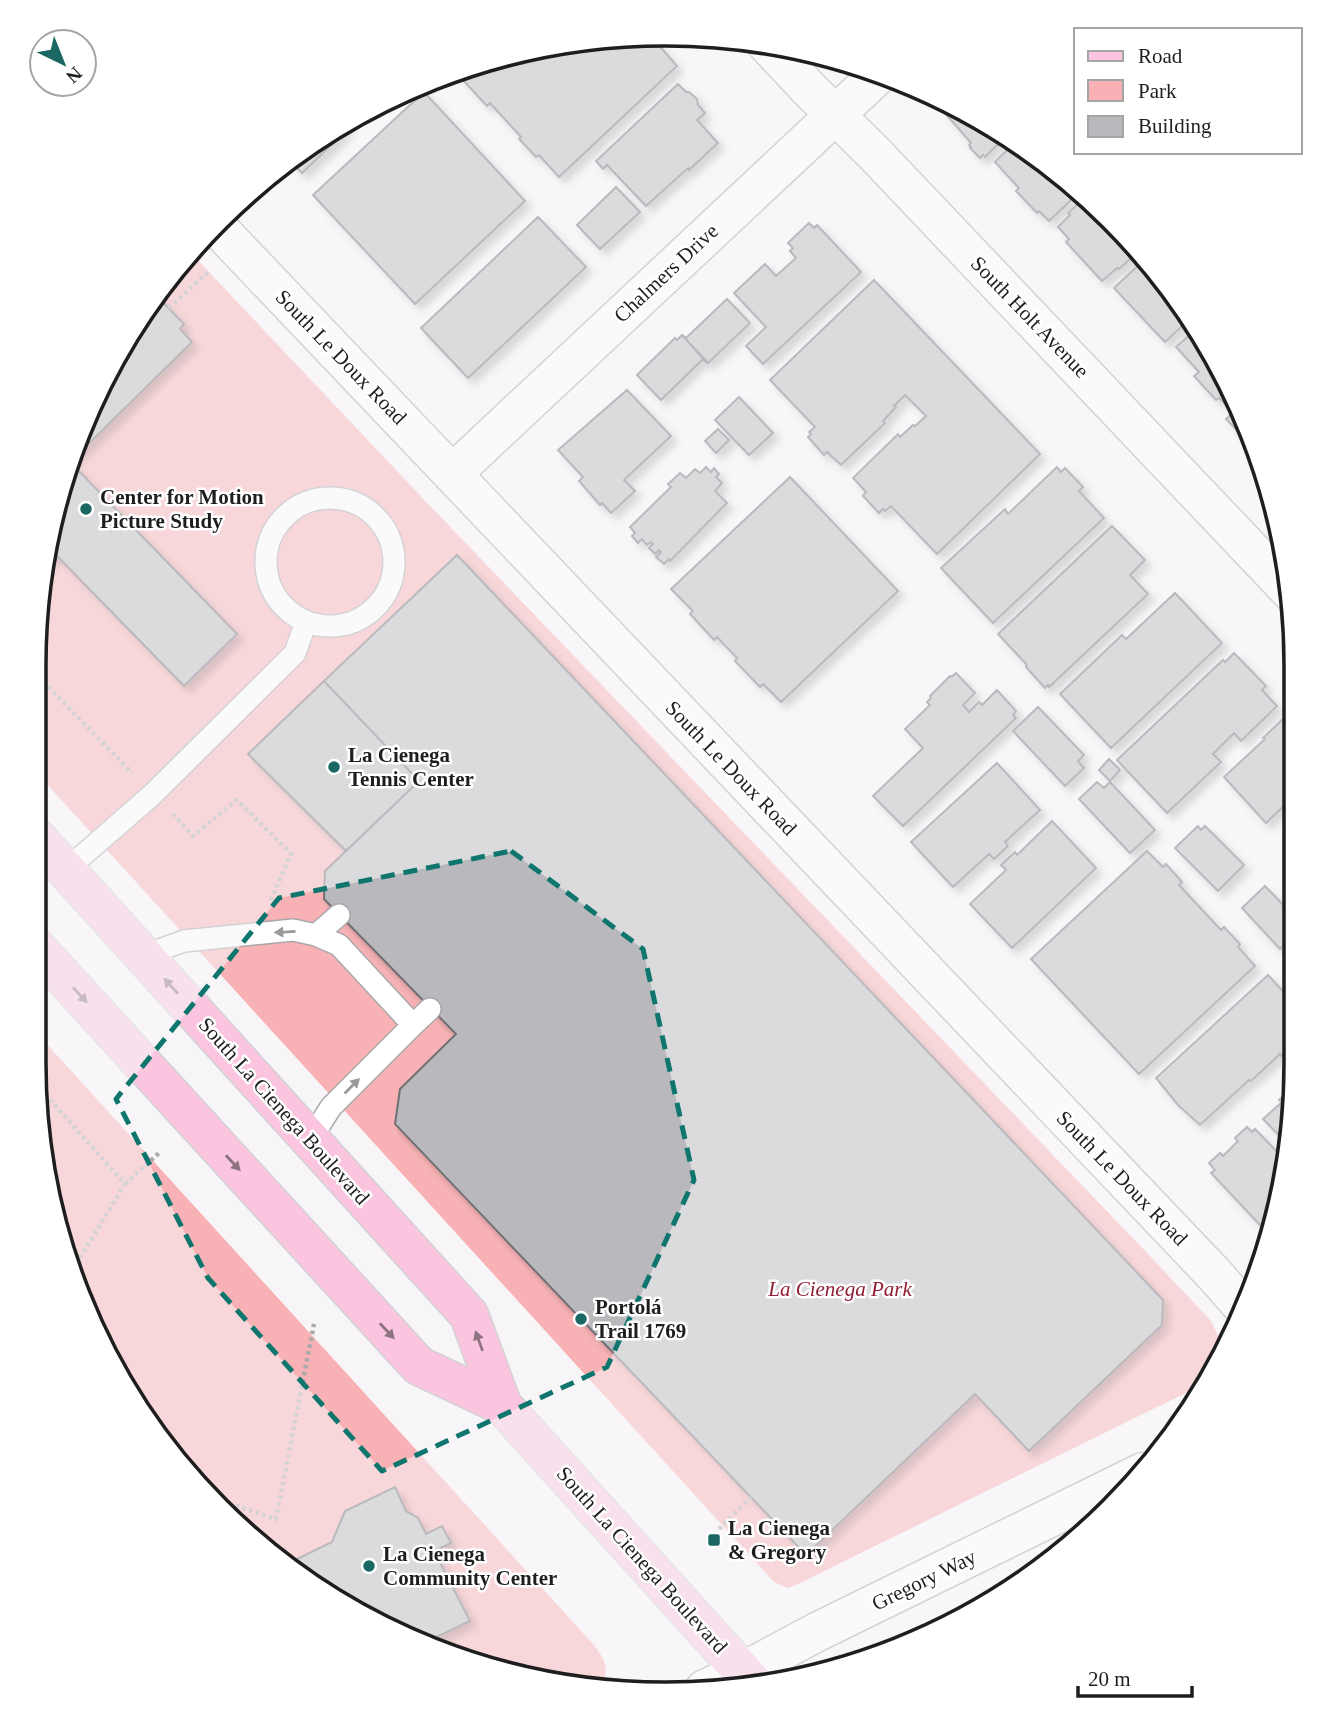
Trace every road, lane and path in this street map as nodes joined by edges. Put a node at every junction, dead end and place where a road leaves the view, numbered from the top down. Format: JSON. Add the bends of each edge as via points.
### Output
{"nodes":[{"id":1,"x":778,"y":56,"type":"edge"},
{"id":2,"x":871,"y":81,"type":"edge"},
{"id":3,"x":836,"y":114,"type":"junction"},
{"id":4,"x":222,"y":232,"type":"edge"},
{"id":5,"x":212,"y":268,"type":"dead end"},
{"id":6,"x":169,"y":308,"type":"dead end"},
{"id":7,"x":452,"y":474,"type":"junction"},
{"id":8,"x":1278,"y":579,"type":"edge"},
{"id":9,"x":306,"y":622,"type":"junction"},
{"id":10,"x":46,"y":848,"type":"edge"},
{"id":11,"x":66,"y":870,"type":"junction"},
{"id":12,"x":339,"y":915,"type":"dead end"},
{"id":13,"x":316,"y":935,"type":"junction"},
{"id":14,"x":143,"y":956,"type":"junction"},
{"id":15,"x":46,"y":958,"type":"edge"},
{"id":16,"x":430,"y":1009,"type":"dead end"},
{"id":17,"x":413,"y":1025,"type":"junction"},
{"id":18,"x":47,"y":1096,"type":"edge"},
{"id":19,"x":310,"y":1140,"type":"junction"},
{"id":20,"x":159,"y":1153,"type":"dead end"},
{"id":21,"x":125,"y":1184,"type":"junction"},
{"id":22,"x":77,"y":1260,"type":"edge"},
{"id":23,"x":1237,"y":1300,"type":"edge"},
{"id":24,"x":314,"y":1324,"type":"dead end"},
{"id":25,"x":502,"y":1405,"type":"junction"},
{"id":26,"x":1119,"y":1484,"type":"edge"},
{"id":27,"x":751,"y":1497,"type":"dead end"},
{"id":28,"x":230,"y":1504,"type":"edge"},
{"id":29,"x":719,"y":1529,"type":"dead end"},
{"id":30,"x":748,"y":1677,"type":"edge"}],
"edges":[{"from":1,"to":3,"type":"street","name":"South Holt Avenue"},
{"from":2,"to":3,"type":"street","name":"Chalmers Drive"},
{"from":3,"to":7,"type":"street","name":"Chalmers Drive"},
{"from":3,"to":8,"type":"street","name":"South Holt Avenue"},
{"from":4,"to":7,"type":"street","name":"South Le Doux Road"},
{"from":5,"to":6,"type":"path"},
{"from":7,"to":23,"type":"street","name":"South Le Doux Road"},
{"from":9,"to":9,"type":"lane","via":[[338,627],[359,620],[388,590],[394,570],[387,530],[355,503],[314,499],[279,522],[269,541],[265,563],[269,584],[279,603]]},
{"from":9,"to":11,"type":"lane","via":[[295,653],[153,794]]},
{"from":10,"to":11,"type":"main road","name":"South La Cienega Boulevard"},
{"from":11,"to":14,"type":"main road","name":"South La Cienega Boulevard"},
{"from":12,"to":13,"type":"lane"},
{"from":13,"to":14,"type":"lane","one_way":true,"via":[[293,930],[184,941]]},
{"from":13,"to":17,"type":"lane","via":[[339,945]]},
{"from":19,"to":14,"type":"main road","name":"South La Cienega Boulevard","one_way":true},
{"from":15,"to":25,"type":"main road","name":"South La Cienega Boulevard","one_way":true,"via":[[419,1366]]},
{"from":16,"to":17,"type":"lane"},
{"from":19,"to":17,"type":"lane","one_way":true,"via":[[331,1107]]},
{"from":18,"to":21,"type":"path"},
{"from":25,"to":19,"type":"main road","name":"South La Cienega Boulevard","one_way":true,"via":[[469,1315]]},
{"from":20,"to":21,"type":"path"},
{"from":21,"to":22,"type":"path"},
{"from":24,"to":28,"type":"path","via":[[276,1519]]},
{"from":25,"to":30,"type":"main road","name":"South La Cienega Boulevard"},
{"from":26,"to":30,"type":"street","name":"Gregory Way","via":[[817,1632]]},
{"from":27,"to":29,"type":"path"}]}
